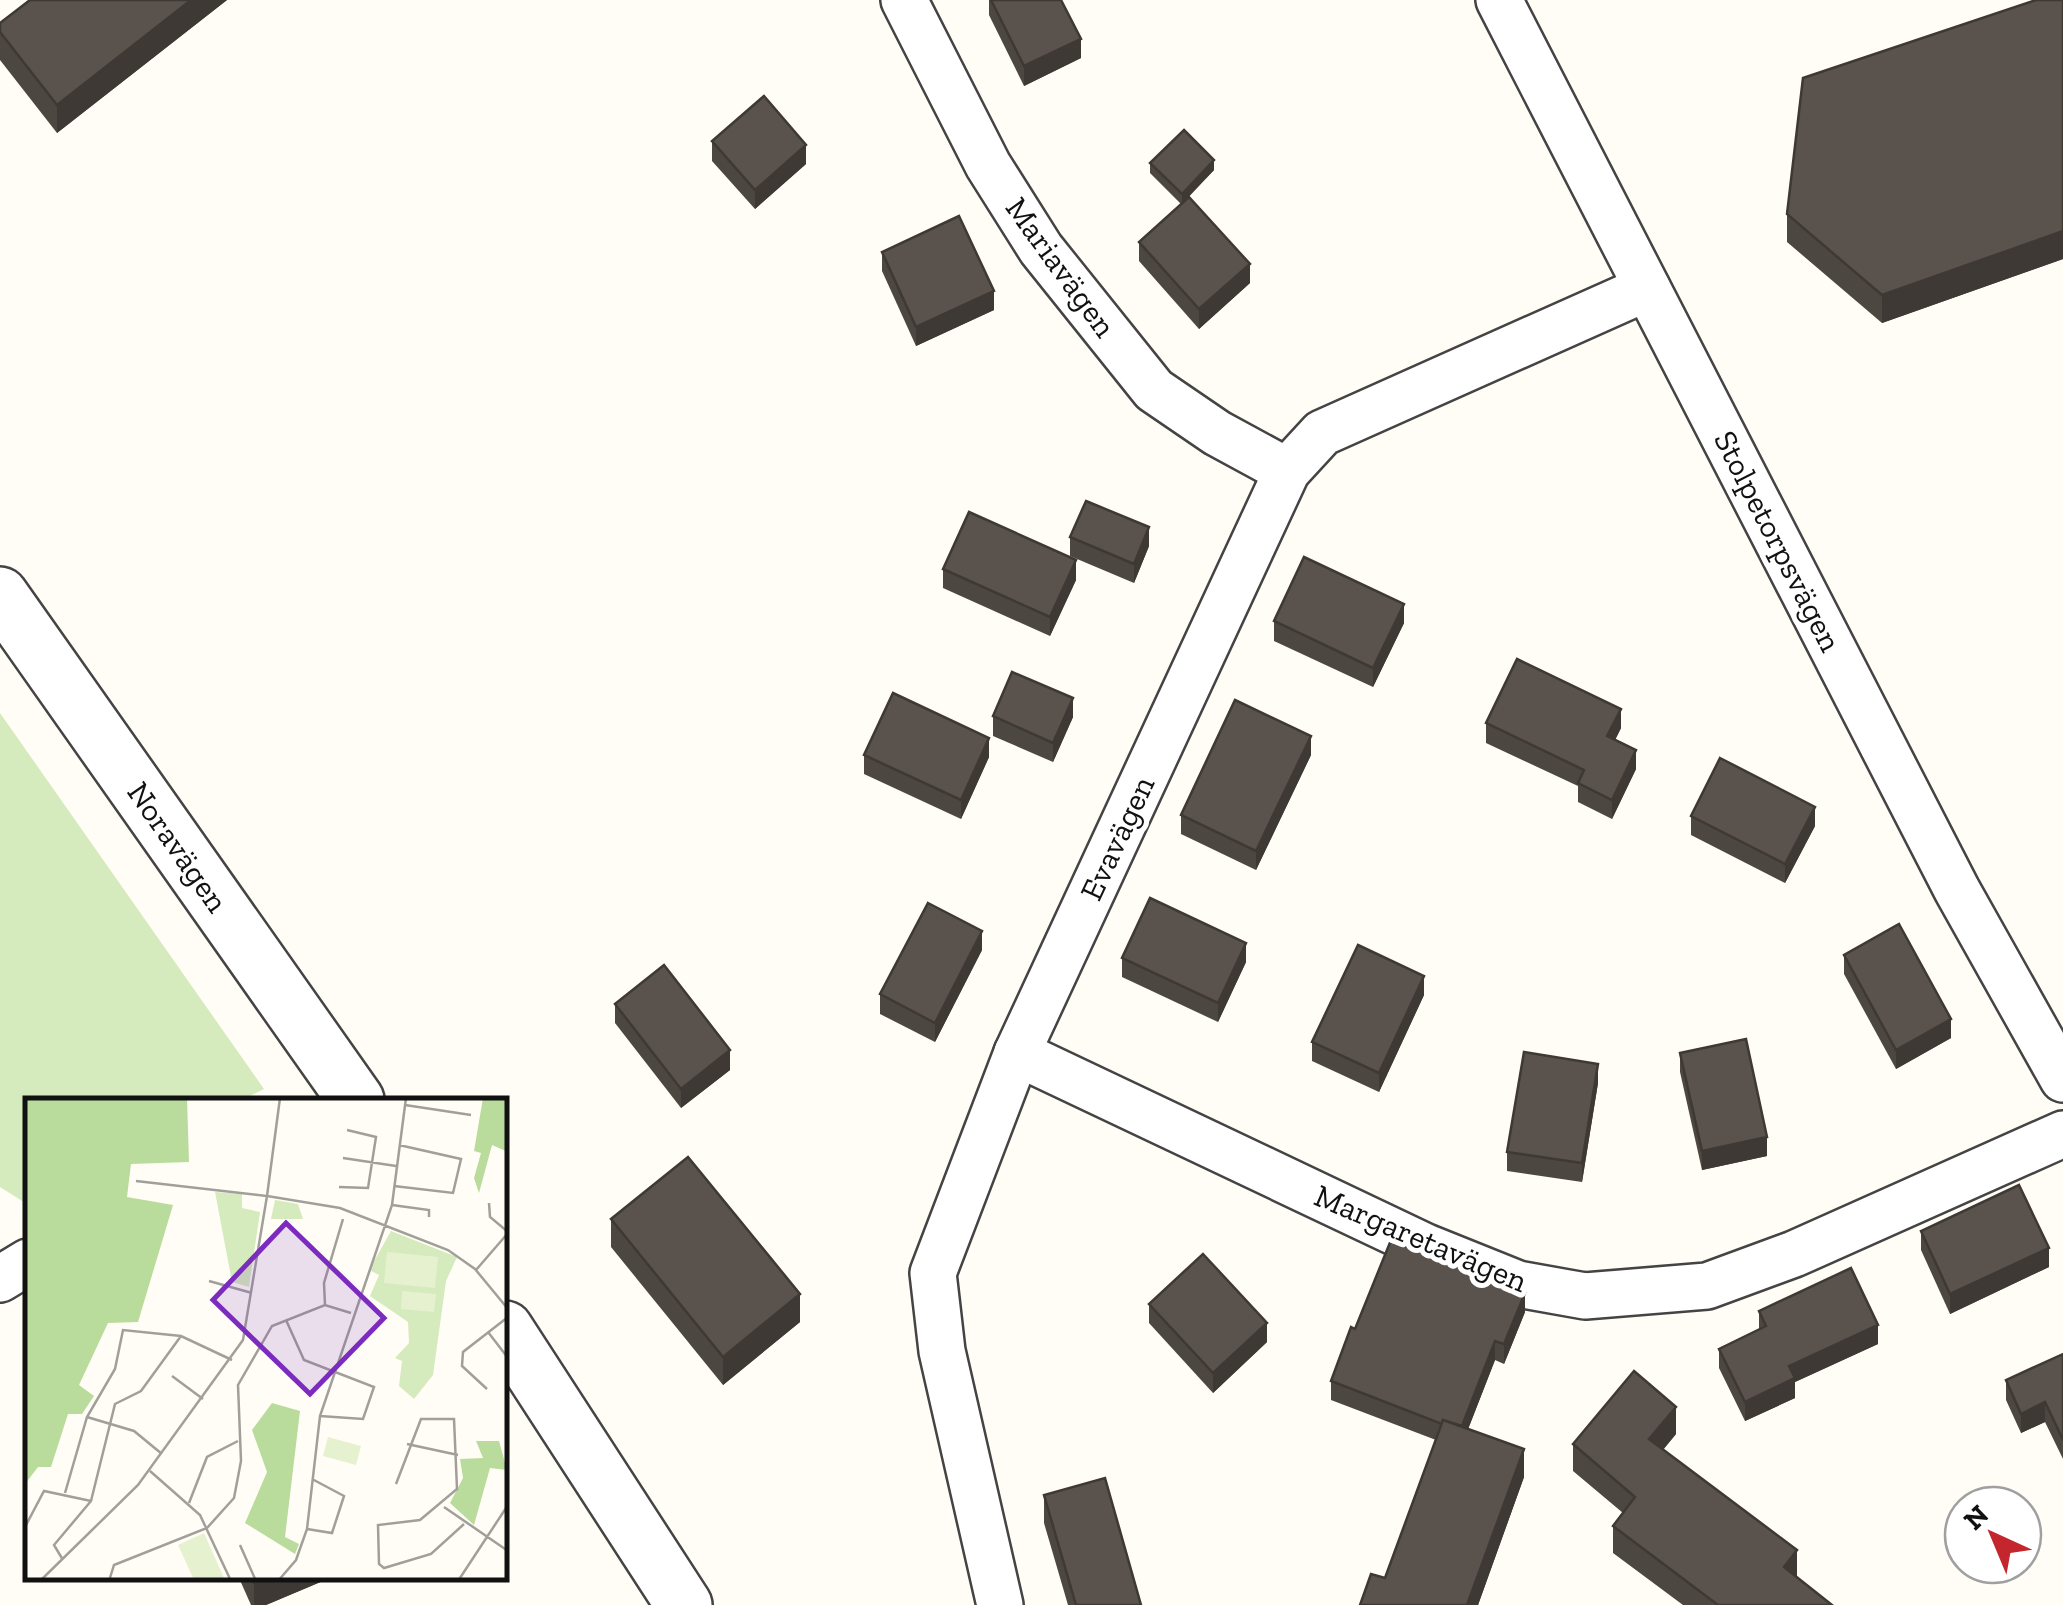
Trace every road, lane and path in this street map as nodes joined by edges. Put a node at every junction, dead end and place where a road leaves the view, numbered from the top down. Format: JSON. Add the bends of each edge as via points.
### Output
{"nodes":[{"id":1,"x":904,"y":0,"type":"edge"},
{"id":2,"x":1498,"y":0,"type":"edge"},
{"id":3,"x":1647,"y":288,"type":"junction"},
{"id":4,"x":1287,"y":471,"type":"junction"},
{"id":5,"x":0,"y":595,"type":"edge"},
{"id":6,"x":1017,"y":1053,"type":"junction"},
{"id":7,"x":2063,"y":1079,"type":"edge"},
{"id":8,"x":355,"y":1098,"type":"edge"},
{"id":9,"x":2063,"y":1134,"type":"edge"},
{"id":10,"x":25,"y":1264,"type":"edge"},
{"id":11,"x":0,"y":1279,"type":"edge"},
{"id":12,"x":508,"y":1334,"type":"edge"},
{"id":13,"x":684,"y":1605,"type":"edge"},
{"id":14,"x":1000,"y":1605,"type":"edge"}],
"edges":[{"from":1,"to":4,"type":"street","name":"Mariavägen","via":[[988,165],[1041,249],[1154,390]]},
{"from":2,"to":3,"type":"street","name":"Stolpetorpsvägen"},
{"from":3,"to":4,"type":"street","name":"Evavägen","via":[[1322,432]]},
{"from":3,"to":7,"type":"street","name":"Stolpetorpsvägen","via":[[1957,890]]},
{"from":4,"to":6,"type":"street","name":"Evavägen"},
{"from":5,"to":8,"type":"street","name":"Noravägen"},
{"from":6,"to":9,"type":"street","name":"Margaretavägen","via":[[1426,1247],[1518,1284],[1586,1296],[1707,1286]]},
{"from":6,"to":14,"type":"street","name":"Evavägen","via":[[933,1273],[942,1351]]},
{"from":10,"to":11,"type":"street"},
{"from":12,"to":13,"type":"street"}]}
